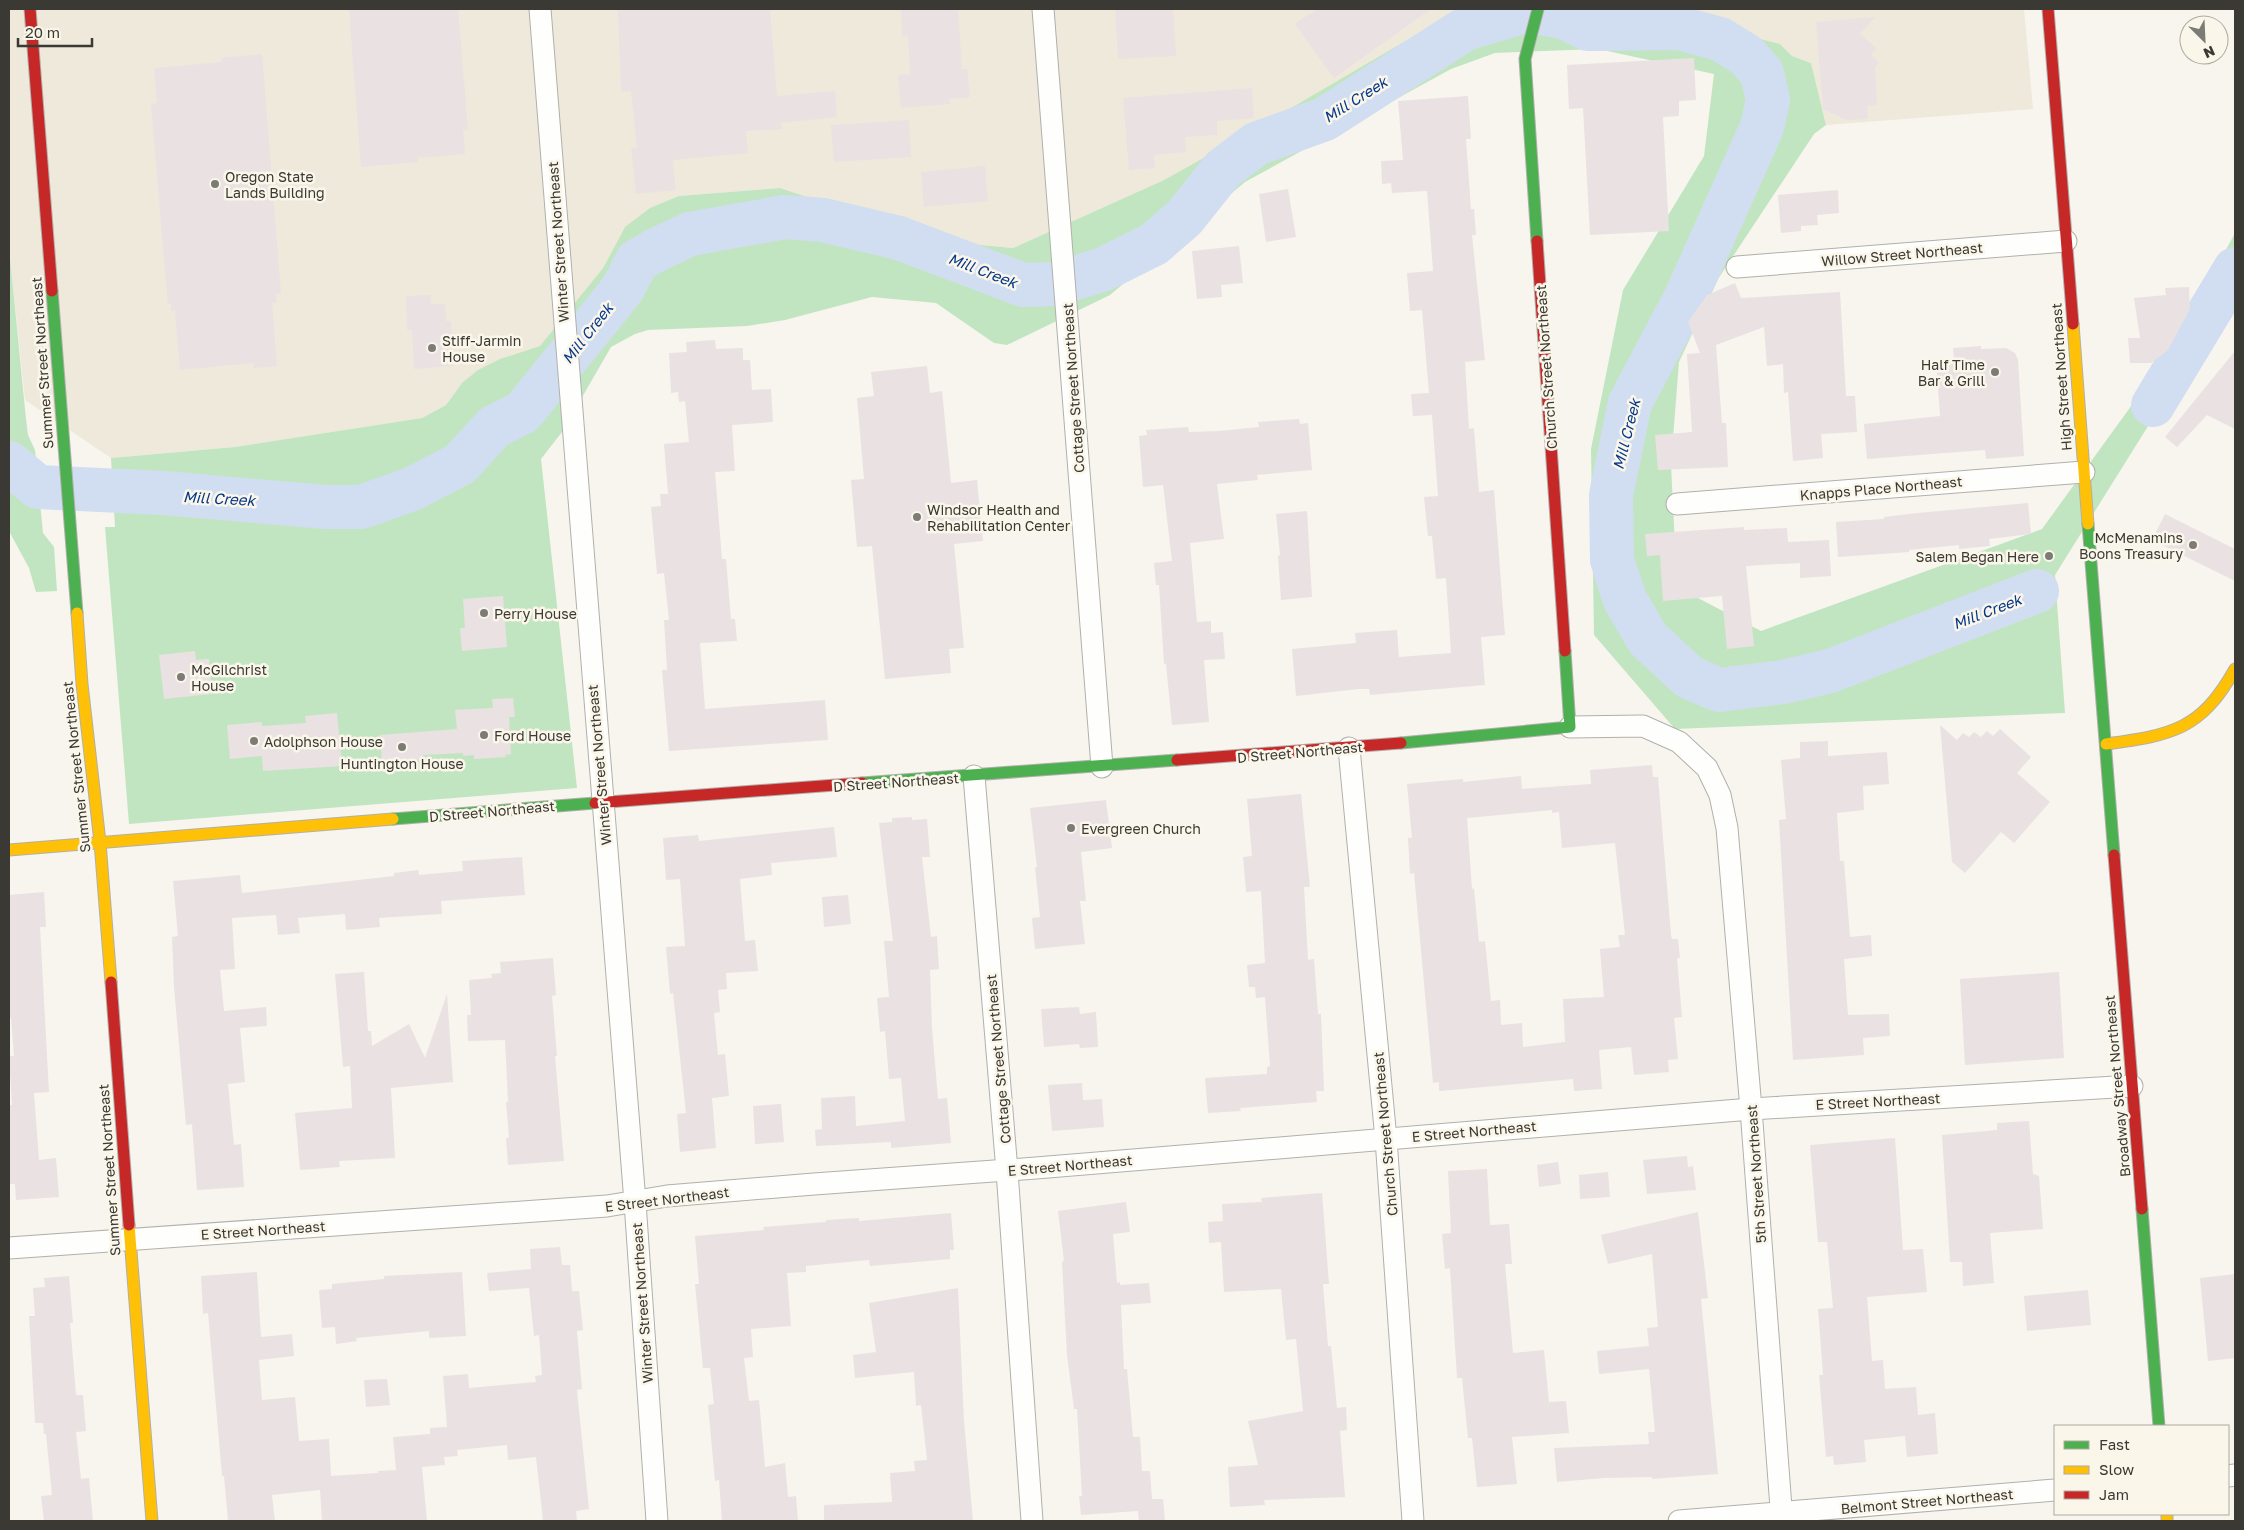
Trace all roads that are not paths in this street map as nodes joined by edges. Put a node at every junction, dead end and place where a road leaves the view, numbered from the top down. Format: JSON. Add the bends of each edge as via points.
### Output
{"nodes":[{"id":1,"x":30,"y":9,"type":"edge"},
{"id":2,"x":540,"y":9,"type":"edge"},
{"id":3,"x":1043,"y":9,"type":"edge"},
{"id":4,"x":1538,"y":9,"type":"edge"},
{"id":5,"x":2048,"y":9,"type":"edge"},
{"id":6,"x":2066,"y":241,"type":"junction"},
{"id":7,"x":1737,"y":267,"type":"dead end"},
{"id":8,"x":2084,"y":472,"type":"junction"},
{"id":9,"x":1677,"y":504,"type":"dead end"},
{"id":10,"x":2235,"y":669,"type":"edge"},
{"id":11,"x":1570,"y":726,"type":"junction"},
{"id":12,"x":2106,"y":744,"type":"junction"},
{"id":13,"x":1349,"y":748,"type":"junction"},
{"id":14,"x":1102,"y":767,"type":"junction"},
{"id":15,"x":974,"y":776,"type":"junction"},
{"id":16,"x":602,"y":802,"type":"junction"},
{"id":17,"x":1727,"y":828,"type":"joint"},
{"id":18,"x":100,"y":842,"type":"junction"},
{"id":19,"x":9,"y":850,"type":"edge"},
{"id":20,"x":2132,"y":1086,"type":"junction"},
{"id":21,"x":1751,"y":1109,"type":"junction"},
{"id":22,"x":1386,"y":1138,"type":"junction"},
{"id":23,"x":1007,"y":1171,"type":"junction"},
{"id":24,"x":635,"y":1202,"type":"junction"},
{"id":25,"x":129,"y":1239,"type":"junction"},
{"id":26,"x":9,"y":1248,"type":"edge"},
{"id":27,"x":2159,"y":1425,"type":"edge"},
{"id":28,"x":2054,"y":1490,"type":"edge"},
{"id":29,"x":1781,"y":1517,"type":"edge"},
{"id":30,"x":152,"y":1521,"type":"edge"},
{"id":31,"x":657,"y":1521,"type":"edge"},
{"id":32,"x":1032,"y":1521,"type":"edge"},
{"id":33,"x":1413,"y":1521,"type":"edge"},
{"id":34,"x":1679,"y":1521,"type":"edge"}],
"edges":[{"from":1,"to":18,"type":"main road","name":"Summer Street Northeast","via":[[82,684]]},
{"from":2,"to":16,"type":"street","name":"Winter Street Northeast"},
{"from":3,"to":14,"type":"street","name":"Cottage Street Northeast"},
{"from":4,"to":11,"type":"main road","name":"Church Street Northeast","via":[[1525,59]]},
{"from":5,"to":6,"type":"main road","name":"High Street Northeast"},
{"from":6,"to":7,"type":"street","name":"Willow Street Northeast"},
{"from":6,"to":8,"type":"main road","name":"High Street Northeast"},
{"from":8,"to":9,"type":"street","name":"Knapps Place Northeast"},
{"from":8,"to":12,"type":"main road","name":"High Street Northeast"},
{"from":10,"to":12,"type":"main road","via":[[2205,713],[2189,726],[2168,734]]},
{"from":11,"to":13,"type":"main road","name":"D Street Northeast"},
{"from":11,"to":17,"type":"street","name":"D Street Northeast","via":[[1643,726],[1679,742],[1706,768],[1720,794]]},
{"from":12,"to":20,"type":"main road","name":"Broadway Street Northeast"},
{"from":13,"to":14,"type":"main road","name":"D Street Northeast"},
{"from":13,"to":22,"type":"street","name":"Church Street Northeast"},
{"from":14,"to":15,"type":"main road","name":"D Street Northeast"},
{"from":15,"to":16,"type":"main road","name":"D Street Northeast"},
{"from":15,"to":23,"type":"street","name":"Cottage Street Northeast"},
{"from":16,"to":18,"type":"main road","name":"D Street Northeast"},
{"from":16,"to":24,"type":"street","name":"Winter Street Northeast"},
{"from":17,"to":21,"type":"street","name":"5th Street Northeast"},
{"from":18,"to":19,"type":"main road","name":"D Street Northeast"},
{"from":18,"to":25,"type":"main road","name":"Summer Street Northeast"},
{"from":20,"to":21,"type":"street","name":"E Street Northeast"},
{"from":20,"to":27,"type":"main road","name":"Broadway Street Northeast"},
{"from":21,"to":22,"type":"street","name":"E Street Northeast"},
{"from":21,"to":29,"type":"street","name":"5th Street Northeast"},
{"from":22,"to":23,"type":"street","name":"E Street Northeast"},
{"from":22,"to":33,"type":"street","name":"Church Street Northeast"},
{"from":23,"to":24,"type":"street","name":"E Street Northeast","via":[[667,1196]]},
{"from":23,"to":32,"type":"street","name":"Cottage Street Northeast"},
{"from":24,"to":25,"type":"street","name":"E Street Northeast"},
{"from":24,"to":31,"type":"street","name":"Winter Street Northeast"},
{"from":25,"to":26,"type":"street","name":"E Street Northeast"},
{"from":25,"to":30,"type":"main road","name":"Summer Street Northeast"},
{"from":28,"to":29,"type":"street","name":"Belmont Street Northeast"},
{"from":29,"to":34,"type":"street","name":"Belmont Street Northeast"}]}
